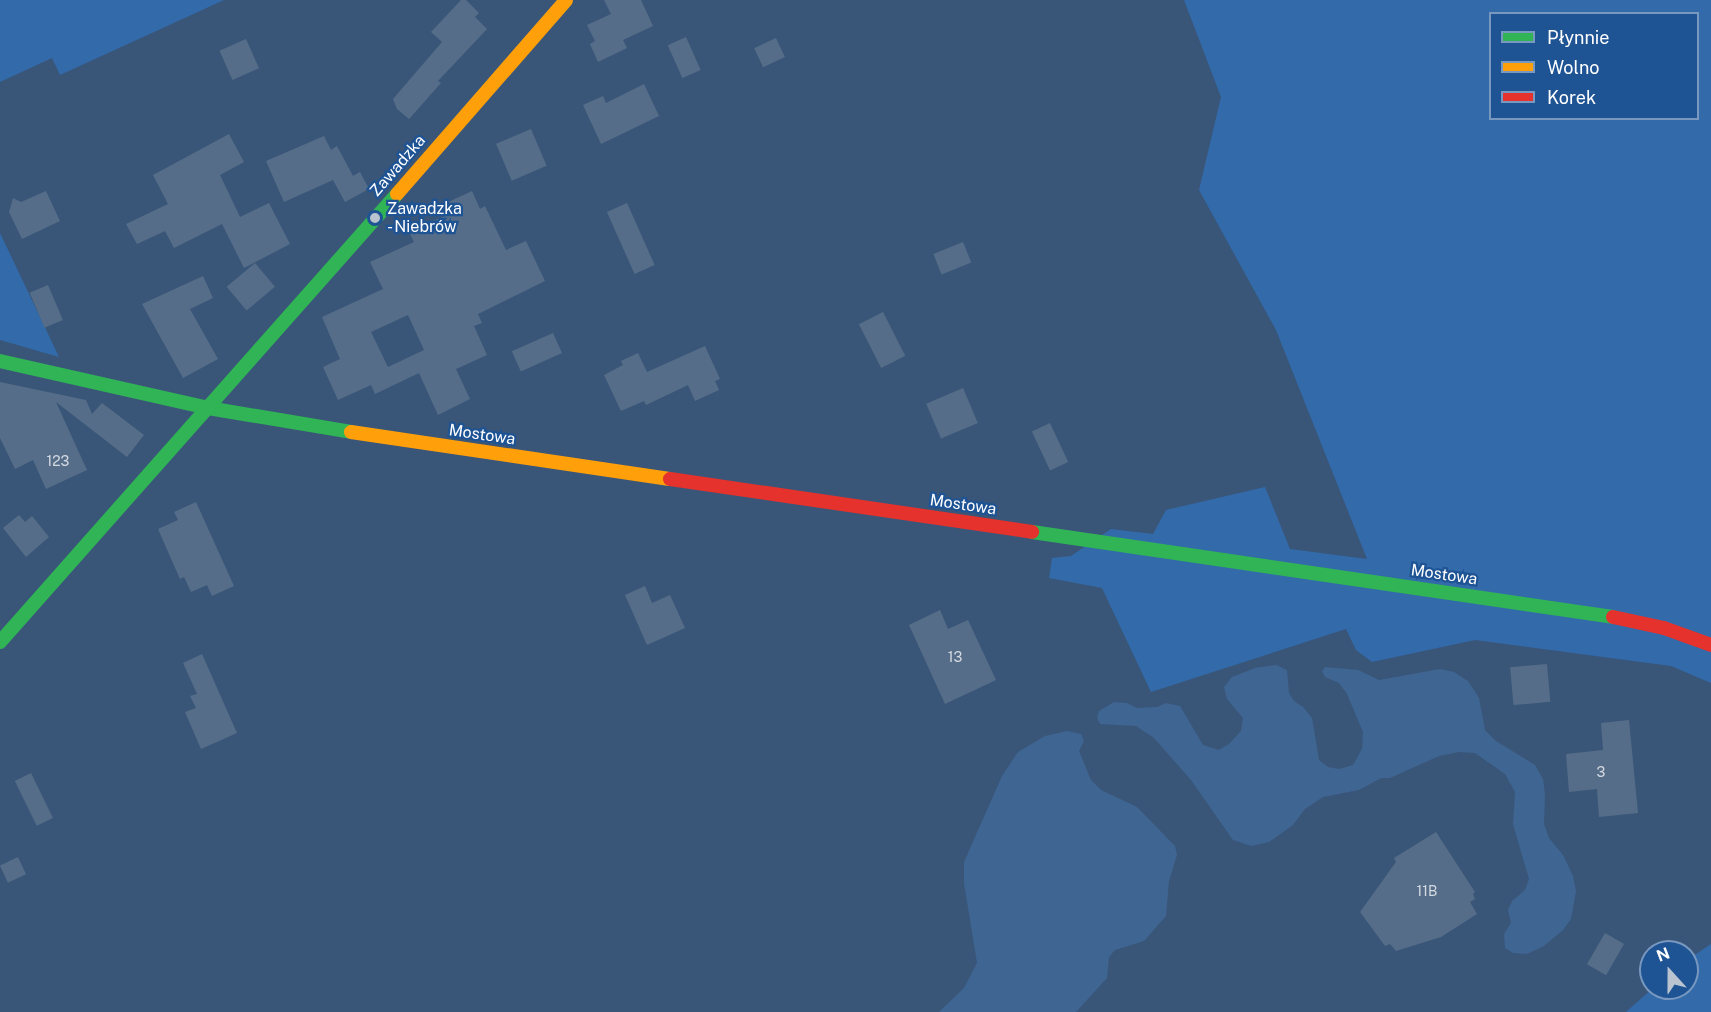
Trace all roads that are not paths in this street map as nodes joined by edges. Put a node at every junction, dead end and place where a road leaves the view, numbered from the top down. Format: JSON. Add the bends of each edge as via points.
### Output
{"nodes":[{"id":1,"x":566,"y":0,"type":"edge"},
{"id":2,"x":0,"y":362,"type":"edge"},
{"id":3,"x":208,"y":408,"type":"junction"},
{"id":4,"x":0,"y":642,"type":"edge"},
{"id":5,"x":1711,"y":645,"type":"edge"}],
"edges":[{"from":1,"to":3,"type":"street","name":"Zawadzka"},
{"from":2,"to":3,"type":"street","name":"Mostowa"},
{"from":3,"to":4,"type":"street","name":"Zawadzka"},
{"from":3,"to":5,"type":"street","name":"Mostowa","via":[[301,425],[1598,614],[1664,628]]}]}
